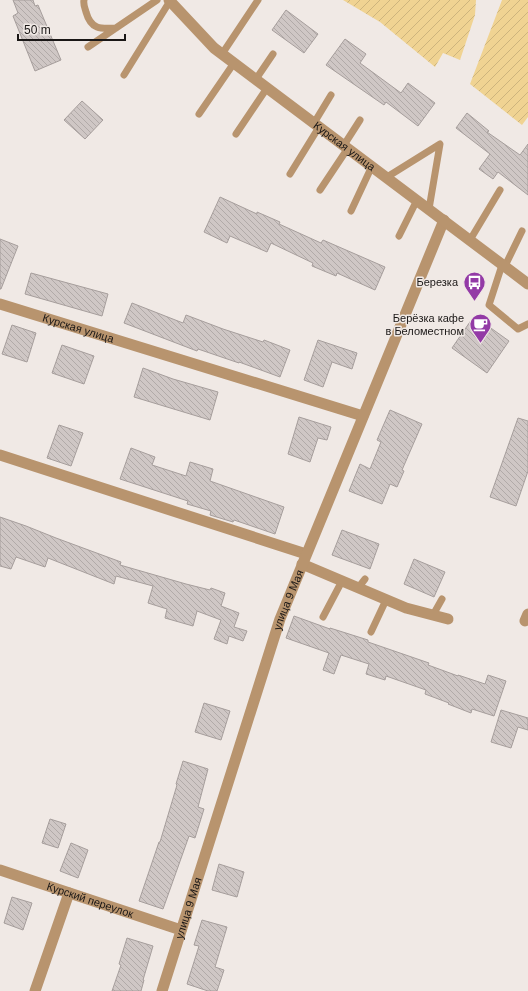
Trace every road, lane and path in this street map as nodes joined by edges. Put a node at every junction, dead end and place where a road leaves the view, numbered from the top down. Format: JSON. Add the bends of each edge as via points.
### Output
{"nodes":[{"id":1,"x":84,"y":0,"type":"edge"},
{"id":2,"x":157,"y":0,"type":"edge"},
{"id":3,"x":258,"y":0,"type":"edge"},
{"id":4,"x":170,"y":1,"type":"edge"},
{"id":5,"x":116,"y":28,"type":"junction"},
{"id":6,"x":88,"y":47,"type":"dead end"},
{"id":7,"x":222,"y":54,"type":"junction"},
{"id":8,"x":273,"y":54,"type":"dead end"},
{"id":9,"x":234,"y":63,"type":"junction"},
{"id":10,"x":124,"y":75,"type":"dead end"},
{"id":11,"x":256,"y":79,"type":"junction"},
{"id":12,"x":267,"y":88,"type":"junction"},
{"id":13,"x":331,"y":94,"type":"dead end"},
{"id":14,"x":199,"y":114,"type":"dead end"},
{"id":15,"x":360,"y":120,"type":"dead end"},
{"id":16,"x":317,"y":125,"type":"junction"},
{"id":17,"x":236,"y":134,"type":"dead end"},
{"id":18,"x":346,"y":146,"type":"junction"},
{"id":19,"x":372,"y":166,"type":"junction"},
{"id":20,"x":290,"y":174,"type":"dead end"},
{"id":21,"x":387,"y":177,"type":"junction"},
{"id":22,"x":320,"y":190,"type":"dead end"},
{"id":23,"x":500,"y":190,"type":"dead end"},
{"id":24,"x":417,"y":200,"type":"junction"},
{"id":25,"x":429,"y":209,"type":"junction"},
{"id":26,"x":351,"y":211,"type":"dead end"},
{"id":27,"x":444,"y":220,"type":"junction"},
{"id":28,"x":522,"y":231,"type":"dead end"},
{"id":29,"x":399,"y":236,"type":"dead end"},
{"id":30,"x":470,"y":240,"type":"junction"},
{"id":31,"x":503,"y":266,"type":"junction"},
{"id":32,"x":528,"y":284,"type":"edge"},
{"id":33,"x":0,"y":304,"type":"edge"},
{"id":34,"x":528,"y":324,"type":"edge"},
{"id":35,"x":363,"y":416,"type":"junction"},
{"id":36,"x":0,"y":455,"type":"edge"},
{"id":37,"x":304,"y":559,"type":"junction"},
{"id":38,"x":342,"y":581,"type":"junction"},
{"id":39,"x":442,"y":599,"type":"dead end"},
{"id":40,"x":386,"y":600,"type":"junction"},
{"id":41,"x":434,"y":615,"type":"junction"},
{"id":42,"x":323,"y":616,"type":"dead end"},
{"id":43,"x":448,"y":619,"type":"dead end"},
{"id":44,"x":371,"y":632,"type":"dead end"},
{"id":45,"x":0,"y":870,"type":"edge"},
{"id":46,"x":69,"y":894,"type":"junction"},
{"id":47,"x":181,"y":930,"type":"junction"},
{"id":48,"x":36,"y":991,"type":"edge"},
{"id":49,"x":162,"y":991,"type":"edge"}],
"edges":[{"from":1,"to":5,"type":"lane","via":[[86,15],[92,25]]},
{"from":2,"to":5,"type":"lane"},
{"from":3,"to":7,"type":"lane"},
{"from":4,"to":7,"type":"street","name":"Курская улица"},
{"from":4,"to":10,"type":"lane"},
{"from":5,"to":6,"type":"lane"},
{"from":7,"to":9,"type":"street","name":"Курская улица"},
{"from":8,"to":11,"type":"lane"},
{"from":9,"to":11,"type":"street","name":"Курская улица"},
{"from":9,"to":14,"type":"lane"},
{"from":11,"to":12,"type":"street","name":"Курская улица"},
{"from":12,"to":16,"type":"street","name":"Курская улица"},
{"from":12,"to":17,"type":"lane"},
{"from":13,"to":16,"type":"lane"},
{"from":15,"to":18,"type":"lane"},
{"from":16,"to":18,"type":"street","name":"Курская улица"},
{"from":16,"to":20,"type":"lane"},
{"from":18,"to":19,"type":"street","name":"Курская улица"},
{"from":18,"to":22,"type":"lane"},
{"from":19,"to":21,"type":"street","name":"Курская улица"},
{"from":19,"to":26,"type":"lane"},
{"from":21,"to":24,"type":"street","name":"Курская улица"},
{"from":21,"to":25,"type":"lane","via":[[440,144]]},
{"from":23,"to":30,"type":"lane"},
{"from":24,"to":25,"type":"street","name":"Курская улица"},
{"from":24,"to":29,"type":"lane"},
{"from":25,"to":27,"type":"street","name":"Курская улица"},
{"from":27,"to":30,"type":"street","name":"Курская улица"},
{"from":27,"to":35,"type":"street","name":"улица 9 Мая"},
{"from":28,"to":31,"type":"lane"},
{"from":30,"to":31,"type":"street","name":"Курская улица"},
{"from":31,"to":32,"type":"street","name":"Курская улица"},
{"from":31,"to":34,"type":"lane","via":[[489,305],[518,329]]},
{"from":33,"to":35,"type":"street","name":"Курская улица"},
{"from":35,"to":37,"type":"street","name":"улица 9 Мая"},
{"from":36,"to":37,"type":"street"},
{"from":37,"to":38,"type":"street"},
{"from":37,"to":47,"type":"street","name":"улица 9 Мая","via":[[280,619]]},
{"from":38,"to":40,"type":"street","via":[[362,583]]},
{"from":38,"to":42,"type":"lane"},
{"from":39,"to":41,"type":"lane"},
{"from":40,"to":41,"type":"street"},
{"from":40,"to":44,"type":"lane"},
{"from":41,"to":43,"type":"street"},
{"from":45,"to":46,"type":"street","name":"Курский переулок"},
{"from":46,"to":47,"type":"street","name":"Курский переулок"},
{"from":46,"to":48,"type":"street"},
{"from":47,"to":49,"type":"street","name":"улица 9 Мая"}]}
